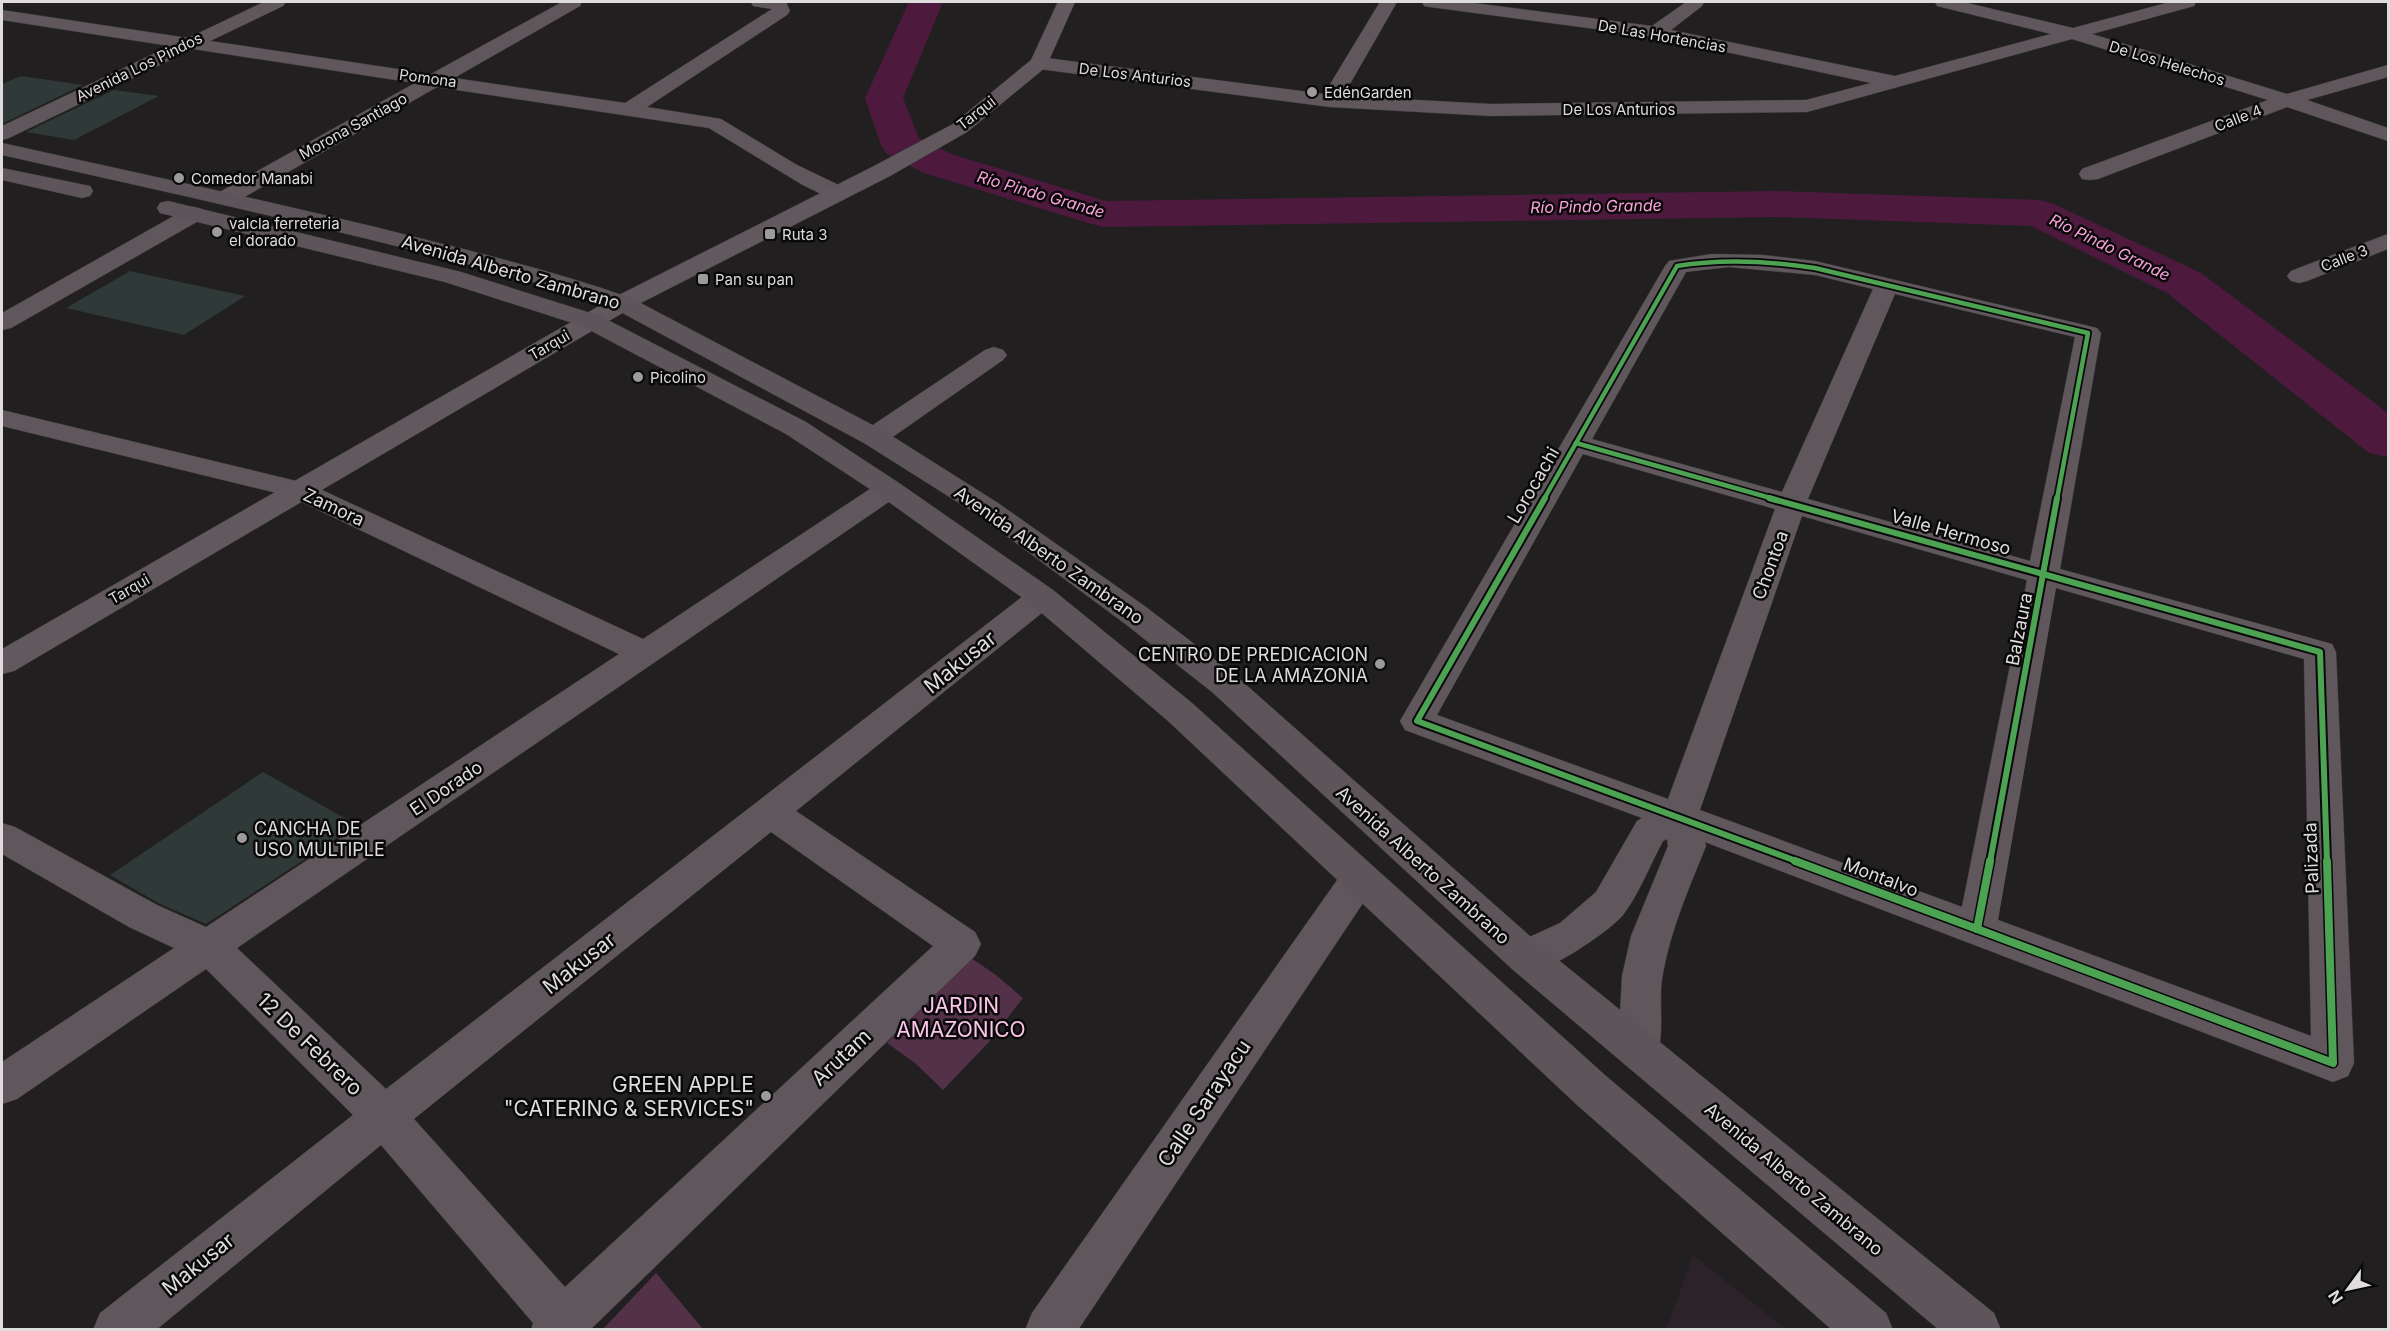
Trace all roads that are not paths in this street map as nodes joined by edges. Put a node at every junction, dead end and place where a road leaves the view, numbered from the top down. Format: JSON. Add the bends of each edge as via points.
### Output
{"nodes":[{"id":1,"x":277,"y":2,"type":"edge"},
{"id":2,"x":574,"y":2,"type":"edge"},
{"id":3,"x":759,"y":2,"type":"edge"},
{"id":4,"x":1066,"y":2,"type":"edge"},
{"id":5,"x":1388,"y":2,"type":"edge"},
{"id":6,"x":1430,"y":2,"type":"edge"},
{"id":7,"x":1696,"y":2,"type":"edge"},
{"id":8,"x":1943,"y":2,"type":"edge"},
{"id":9,"x":2179,"y":2,"type":"edge"},
{"id":10,"x":2,"y":15,"type":"edge"},
{"id":11,"x":1656,"y":32,"type":"junction"},
{"id":12,"x":2071,"y":33,"type":"junction"},
{"id":13,"x":186,"y":44,"type":"junction"},
{"id":14,"x":1039,"y":63,"type":"junction"},
{"id":15,"x":2388,"y":71,"type":"edge"},
{"id":16,"x":436,"y":79,"type":"junction"},
{"id":17,"x":1892,"y":81,"type":"junction"},
{"id":18,"x":2287,"y":100,"type":"junction"},
{"id":19,"x":1330,"y":101,"type":"junction"},
{"id":20,"x":630,"y":109,"type":"junction"},
{"id":21,"x":2,"y":134,"type":"edge"},
{"id":22,"x":2388,"y":135,"type":"edge"},
{"id":23,"x":2,"y":149,"type":"edge"},
{"id":24,"x":2,"y":174,"type":"edge"},
{"id":25,"x":2090,"y":174,"type":"dead end"},
{"id":26,"x":837,"y":193,"type":"junction"},
{"id":27,"x":226,"y":198,"type":"junction"},
{"id":28,"x":194,"y":214,"type":"junction"},
{"id":29,"x":2388,"y":241,"type":"edge"},
{"id":30,"x":2299,"y":276,"type":"dead end"},
{"id":31,"x":1886,"y":286,"type":"junction"},
{"id":32,"x":622,"y":303,"type":"junction"},
{"id":33,"x":591,"y":321,"type":"junction"},
{"id":34,"x":2,"y":323,"type":"edge"},
{"id":35,"x":994,"y":355,"type":"dead end"},
{"id":36,"x":2,"y":418,"type":"edge"},
{"id":37,"x":874,"y":437,"type":"junction"},
{"id":38,"x":1574,"y":443,"type":"junction"},
{"id":39,"x":889,"y":489,"type":"junction"},
{"id":40,"x":298,"y":490,"type":"junction"},
{"id":41,"x":1792,"y":503,"type":"junction"},
{"id":42,"x":2044,"y":573,"type":"junction"},
{"id":43,"x":1042,"y":597,"type":"junction"},
{"id":44,"x":645,"y":652,"type":"junction"},
{"id":45,"x":2320,"y":652,"type":"joint"},
{"id":46,"x":2,"y":663,"type":"edge"},
{"id":47,"x":1417,"y":721,"type":"joint"},
{"id":48,"x":771,"y":813,"type":"junction"},
{"id":49,"x":1680,"y":816,"type":"junction"},
{"id":50,"x":2,"y":837,"type":"edge"},
{"id":51,"x":1360,"y":877,"type":"junction"},
{"id":52,"x":1977,"y":930,"type":"junction"},
{"id":53,"x":208,"y":946,"type":"junction"},
{"id":54,"x":1526,"y":957,"type":"junction"},
{"id":55,"x":1639,"y":1051,"type":"junction"},
{"id":56,"x":2333,"y":1063,"type":"joint"},
{"id":57,"x":2,"y":1085,"type":"edge"},
{"id":58,"x":383,"y":1115,"type":"junction"},
{"id":59,"x":559,"y":1325,"type":"edge"},
{"id":60,"x":117,"y":1329,"type":"edge"},
{"id":61,"x":1049,"y":1329,"type":"edge"},
{"id":62,"x":1869,"y":1329,"type":"edge"},
{"id":63,"x":1977,"y":1329,"type":"edge"}],
"edges":[{"from":1,"to":13,"type":"street","name":"Avenida Los Pindos"},
{"from":2,"to":16,"type":"street","name":"Morona Santiago"},
{"from":3,"to":20,"type":"street","via":[[780,5],[781,11]]},
{"from":4,"to":14,"type":"street","name":"Tarqui"},
{"from":5,"to":19,"type":"street"},
{"from":6,"to":11,"type":"street","name":"De Las Hortencias"},
{"from":7,"to":11,"type":"street"},
{"from":8,"to":12,"type":"street","name":"De Los Helechos"},
{"from":9,"to":12,"type":"street","name":"De Los Anturios"},
{"from":10,"to":13,"type":"street","name":"Pomona"},
{"from":11,"to":17,"type":"street","name":"De Las Hortencias"},
{"from":12,"to":17,"type":"street","name":"De Los Anturios"},
{"from":12,"to":18,"type":"street","name":"De Los Helechos"},
{"from":13,"to":16,"type":"street","name":"Pomona"},
{"from":13,"to":21,"type":"street","name":"Avenida Los Pindos"},
{"from":14,"to":19,"type":"street","name":"De Los Anturios"},
{"from":14,"to":26,"type":"street","name":"Tarqui","via":[[960,128]]},
{"from":15,"to":18,"type":"street","name":"Calle 4"},
{"from":16,"to":20,"type":"street","name":"Pomona"},
{"from":16,"to":27,"type":"street","name":"Morona Santiago"},
{"from":17,"to":19,"type":"street","name":"De Los Anturios","via":[[1831,101],[1789,107],[1503,110]]},
{"from":18,"to":22,"type":"street","name":"De Los Helechos"},
{"from":18,"to":25,"type":"street","name":"Calle 4"},
{"from":20,"to":26,"type":"street","name":"Pomona","via":[[714,123],[735,132],[795,173]]},
{"from":23,"to":27,"type":"highway","name":"Avenida Alberto Zambrano"},
{"from":24,"to":28,"type":"highway","name":"Avenida Alberto Zambrano"},
{"from":26,"to":32,"type":"street","name":"Tarqui"},
{"from":27,"to":32,"type":"highway","name":"Avenida Alberto Zambrano","via":[[482,260]]},
{"from":28,"to":33,"type":"highway","name":"Avenida Alberto Zambrano","via":[[453,277]]},
{"from":28,"to":34,"type":"street"},
{"from":29,"to":30,"type":"street","name":"Calle 3"},
{"from":31,"to":38,"type":"street","name":"Lorocachi","via":[[1782,263],[1719,259],[1677,266]]},
{"from":31,"to":41,"type":"street","name":"Chontoa"},
{"from":31,"to":42,"type":"street","name":"Balzaura","via":[[2088,333]]},
{"from":32,"to":33,"type":"street","name":"Tarqui"},
{"from":32,"to":37,"type":"highway","name":"Avenida Alberto Zambrano"},
{"from":33,"to":39,"type":"highway","name":"Avenida Alberto Zambrano","via":[[796,428]]},
{"from":33,"to":40,"type":"street","name":"Tarqui"},
{"from":35,"to":37,"type":"street"},
{"from":36,"to":40,"type":"street","name":"Zamora"},
{"from":37,"to":54,"type":"highway","name":"Avenida Alberto Zambrano","via":[[987,509],[1224,684]]},
{"from":38,"to":41,"type":"street","name":"Valle Hermoso"},
{"from":38,"to":47,"type":"street","name":"Lorocachi"},
{"from":39,"to":43,"type":"highway","name":"Avenida Alberto Zambrano"},
{"from":39,"to":44,"type":"street","name":"El Dorado"},
{"from":40,"to":44,"type":"street","name":"Zamora"},
{"from":40,"to":46,"type":"street","name":"Tarqui"},
{"from":41,"to":42,"type":"street","name":"Valle Hermoso"},
{"from":41,"to":49,"type":"street","name":"Chontoa"},
{"from":42,"to":45,"type":"street","name":"Valle Hermoso"},
{"from":42,"to":52,"type":"street","name":"Balzaura"},
{"from":43,"to":48,"type":"street","name":"Makusar"},
{"from":43,"to":51,"type":"highway","name":"Avenida Alberto Zambrano","via":[[1180,712]]},
{"from":44,"to":53,"type":"street","name":"El Dorado"},
{"from":45,"to":56,"type":"street","name":"Palizada"},
{"from":47,"to":49,"type":"street","name":"Montalvo"},
{"from":48,"to":58,"type":"street","name":"Makusar"},
{"from":48,"to":59,"type":"street","name":"Arutam","via":[[961,944]]},
{"from":49,"to":52,"type":"street","name":"Montalvo"},
{"from":49,"to":54,"type":"street","via":[[1650,831],[1610,903],[1594,918],[1574,934]]},
{"from":49,"to":55,"type":"street","via":[[1687,846],[1648,946],[1642,976]]},
{"from":50,"to":53,"type":"street","name":"12 De Febrero","via":[[143,916]]},
{"from":51,"to":61,"type":"street","name":"Calle Sarayacu"},
{"from":51,"to":62,"type":"highway","name":"Avenida Alberto Zambrano","via":[[1591,1090]]},
{"from":52,"to":56,"type":"street","name":"Montalvo"},
{"from":53,"to":57,"type":"street","name":"El Dorado"},
{"from":53,"to":58,"type":"street","name":"12 De Febrero"},
{"from":54,"to":55,"type":"highway","name":"Avenida Alberto Zambrano"},
{"from":55,"to":63,"type":"highway","name":"Avenida Alberto Zambrano"},
{"from":58,"to":59,"type":"street","name":"12 De Febrero"},
{"from":58,"to":60,"type":"street","name":"Makusar"}]}
